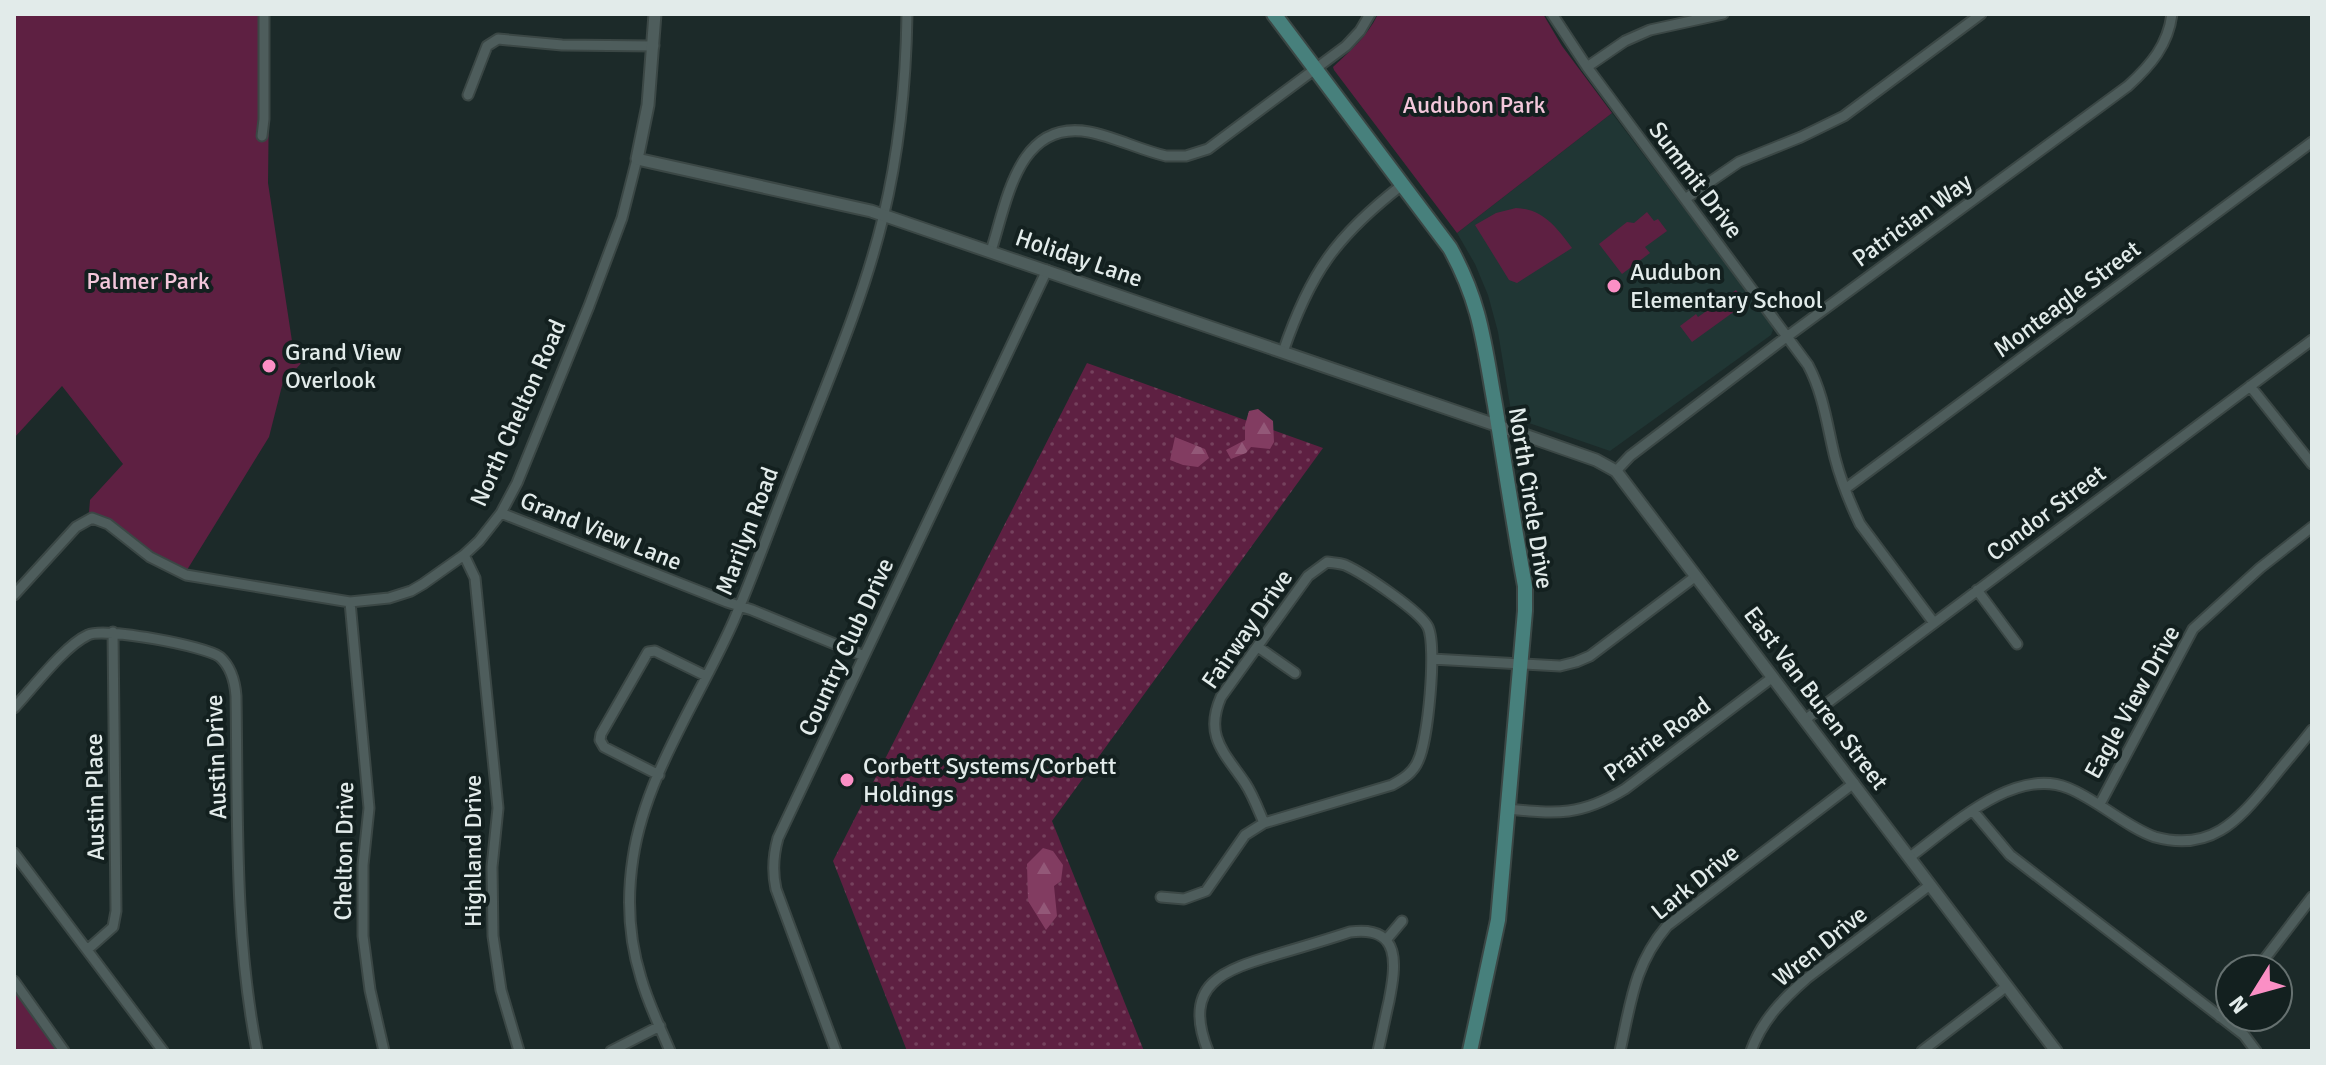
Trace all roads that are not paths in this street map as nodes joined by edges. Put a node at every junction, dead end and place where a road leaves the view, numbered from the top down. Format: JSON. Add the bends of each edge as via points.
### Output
{"nodes":[{"id":1,"x":264,"y":14,"type":"edge"},
{"id":2,"x":655,"y":14,"type":"edge"},
{"id":3,"x":907,"y":14,"type":"edge"},
{"id":4,"x":1274,"y":14,"type":"edge"},
{"id":5,"x":1370,"y":14,"type":"edge"},
{"id":6,"x":1552,"y":14,"type":"edge"},
{"id":7,"x":1723,"y":14,"type":"edge"},
{"id":8,"x":1981,"y":14,"type":"edge"},
{"id":9,"x":2172,"y":14,"type":"edge"},
{"id":10,"x":654,"y":46,"type":"junction"},
{"id":11,"x":1587,"y":67,"type":"junction"},
{"id":12,"x":1315,"y":71,"type":"junction"},
{"id":13,"x":468,"y":95,"type":"dead end"},
{"id":14,"x":262,"y":136,"type":"dead end"},
{"id":15,"x":2312,"y":142,"type":"edge"},
{"id":16,"x":637,"y":159,"type":"junction"},
{"id":17,"x":1402,"y":185,"type":"junction"},
{"id":18,"x":1685,"y":199,"type":"junction"},
{"id":19,"x":884,"y":215,"type":"junction"},
{"id":20,"x":991,"y":251,"type":"junction"},
{"id":21,"x":1047,"y":270,"type":"junction"},
{"id":22,"x":1788,"y":336,"type":"junction"},
{"id":23,"x":2312,"y":340,"type":"edge"},
{"id":24,"x":1283,"y":352,"type":"junction"},
{"id":25,"x":2250,"y":386,"type":"junction"},
{"id":26,"x":1499,"y":426,"type":"junction"},
{"id":27,"x":2312,"y":464,"type":"edge"},
{"id":28,"x":1616,"y":471,"type":"junction"},
{"id":29,"x":1845,"y":489,"type":"junction"},
{"id":30,"x":501,"y":513,"type":"junction"},
{"id":31,"x":2312,"y":527,"type":"edge"},
{"id":32,"x":1325,"y":550,"type":"dead end"},
{"id":33,"x":464,"y":555,"type":"junction"},
{"id":34,"x":1327,"y":562,"type":"junction"},
{"id":35,"x":1696,"y":576,"type":"junction"},
{"id":36,"x":1977,"y":590,"type":"junction"},
{"id":37,"x":14,"y":595,"type":"edge"},
{"id":38,"x":350,"y":602,"type":"junction"},
{"id":39,"x":739,"y":606,"type":"junction"},
{"id":40,"x":1934,"y":623,"type":"junction"},
{"id":41,"x":113,"y":632,"type":"junction"},
{"id":42,"x":2017,"y":644,"type":"dead end"},
{"id":43,"x":1258,"y":647,"type":"junction"},
{"id":44,"x":864,"y":656,"type":"junction"},
{"id":45,"x":1432,"y":659,"type":"junction"},
{"id":46,"x":1521,"y":664,"type":"junction"},
{"id":47,"x":1295,"y":673,"type":"dead end"},
{"id":48,"x":706,"y":676,"type":"junction"},
{"id":49,"x":1773,"y":677,"type":"junction"},
{"id":50,"x":14,"y":708,"type":"edge"},
{"id":51,"x":1806,"y":719,"type":"junction"},
{"id":52,"x":2312,"y":730,"type":"edge"},
{"id":53,"x":659,"y":775,"type":"junction"},
{"id":54,"x":1854,"y":783,"type":"junction"},
{"id":55,"x":2100,"y":804,"type":"junction"},
{"id":56,"x":1508,"y":809,"type":"junction"},
{"id":57,"x":1973,"y":811,"type":"junction"},
{"id":58,"x":1264,"y":823,"type":"junction"},
{"id":59,"x":14,"y":853,"type":"edge"},
{"id":60,"x":1910,"y":857,"type":"junction"},
{"id":61,"x":1930,"y":885,"type":"junction"},
{"id":62,"x":1161,"y":897,"type":"dead end"},
{"id":63,"x":2312,"y":897,"type":"edge"},
{"id":64,"x":1402,"y":921,"type":"dead end"},
{"id":65,"x":1386,"y":940,"type":"junction"},
{"id":66,"x":87,"y":950,"type":"junction"},
{"id":67,"x":2269,"y":953,"type":"edge"},
{"id":68,"x":14,"y":981,"type":"edge"},
{"id":69,"x":2007,"y":986,"type":"junction"},
{"id":70,"x":2214,"y":1012,"type":"edge"},
{"id":71,"x":660,"y":1026,"type":"junction"},
{"id":72,"x":2241,"y":1033,"type":"edge"},
{"id":73,"x":64,"y":1051,"type":"edge"},
{"id":74,"x":163,"y":1051,"type":"edge"},
{"id":75,"x":257,"y":1051,"type":"edge"},
{"id":76,"x":384,"y":1051,"type":"edge"},
{"id":77,"x":519,"y":1051,"type":"edge"},
{"id":78,"x":611,"y":1051,"type":"edge"},
{"id":79,"x":670,"y":1051,"type":"edge"},
{"id":80,"x":836,"y":1051,"type":"edge"},
{"id":81,"x":1208,"y":1051,"type":"edge"},
{"id":82,"x":1378,"y":1051,"type":"edge"},
{"id":83,"x":1470,"y":1051,"type":"edge"},
{"id":84,"x":1620,"y":1051,"type":"edge"},
{"id":85,"x":1751,"y":1051,"type":"edge"},
{"id":86,"x":1922,"y":1051,"type":"edge"},
{"id":87,"x":2056,"y":1051,"type":"edge"},
{"id":88,"x":2256,"y":1051,"type":"edge"}],
"edges":[{"from":1,"to":14,"type":"street"},
{"from":2,"to":10,"type":"street","name":"North Chelton Road"},
{"from":3,"to":19,"type":"street","name":"Marilyn Road","via":[[902,102]]},
{"from":4,"to":12,"type":"main road","name":"North Circle Drive"},
{"from":5,"to":12,"type":"street","via":[[1354,39]]},
{"from":6,"to":11,"type":"street","name":"Summit Drive"},
{"from":7,"to":11,"type":"street","via":[[1650,30]]},
{"from":8,"to":18,"type":"street","via":[[1844,116],[1739,162]]},
{"from":9,"to":22,"type":"street","name":"Patrician Way","via":[[2157,57],[2128,86]]},
{"from":10,"to":13,"type":"street","via":[[498,39],[487,46]]},
{"from":10,"to":16,"type":"street","name":"North Chelton Road"},
{"from":11,"to":18,"type":"street","name":"Summit Drive"},
{"from":12,"to":17,"type":"main road","name":"North Circle Drive"},
{"from":12,"to":20,"type":"street","via":[[1197,154],[1166,156],[1075,130],[1042,140],[1019,167]]},
{"from":15,"to":29,"type":"street","name":"Monteagle Street"},
{"from":16,"to":19,"type":"street","name":"Holiday Lane"},
{"from":16,"to":30,"type":"street","name":"North Chelton Road","via":[[622,218],[589,306]]},
{"from":17,"to":24,"type":"street","via":[[1333,249],[1300,305]]},
{"from":17,"to":26,"type":"main road","name":"North Circle Drive","via":[[1450,248],[1474,297]]},
{"from":18,"to":22,"type":"street","name":"Summit Drive"},
{"from":19,"to":20,"type":"street","name":"Holiday Lane"},
{"from":19,"to":39,"type":"street","name":"Marilyn Road","via":[[851,320]]},
{"from":20,"to":21,"type":"street","name":"Holiday Lane"},
{"from":21,"to":24,"type":"street","name":"Holiday Lane"},
{"from":21,"to":44,"type":"street","name":"Country Club Drive"},
{"from":22,"to":28,"type":"street","name":"Patrician Way"},
{"from":22,"to":29,"type":"street","name":"Summit Drive","via":[[1820,389]]},
{"from":23,"to":25,"type":"street","name":"Condor Street"},
{"from":24,"to":26,"type":"street","name":"Holiday Lane"},
{"from":25,"to":27,"type":"street"},
{"from":25,"to":36,"type":"street","name":"Condor Street"},
{"from":26,"to":28,"type":"street","name":"East Van Buren Street"},
{"from":26,"to":46,"type":"main road","name":"North Circle Drive","via":[[1525,586]]},
{"from":28,"to":35,"type":"street","name":"East Van Buren Street"},
{"from":29,"to":40,"type":"street","name":"Summit Drive","via":[[1860,524]]},
{"from":30,"to":33,"type":"street","name":"North Chelton Road"},
{"from":30,"to":39,"type":"street","name":"Grand View Lane"},
{"from":31,"to":55,"type":"street","name":"Eagle View Drive","via":[[2193,629]]},
{"from":32,"to":34,"type":"street"},
{"from":33,"to":38,"type":"street","name":"North Chelton Road","via":[[411,591]]},
{"from":33,"to":77,"type":"street","name":"Highland Drive","via":[[475,578],[498,808],[493,936],[501,990]]},
{"from":34,"to":43,"type":"street","name":"Fairway Drive","via":[[1308,576]]},
{"from":34,"to":45,"type":"street","name":"Fairway Drive","via":[[1351,568],[1414,610],[1428,626]]},
{"from":35,"to":46,"type":"street","via":[[1590,656],[1560,666]]},
{"from":35,"to":49,"type":"street","name":"East Van Buren Street"},
{"from":36,"to":40,"type":"street","name":"Condor Street"},
{"from":36,"to":42,"type":"street"},
{"from":37,"to":38,"type":"street","name":"North Chelton Road","via":[[76,527],[92,518],[186,575]]},
{"from":38,"to":76,"type":"street","name":"Chelton Drive","via":[[369,808],[363,936]]},
{"from":39,"to":44,"type":"street","name":"Grand View Lane"},
{"from":39,"to":48,"type":"street","name":"Marilyn Road"},
{"from":40,"to":51,"type":"street","name":"Condor Street"},
{"from":41,"to":50,"type":"street","name":"Austin Drive","via":[[78,640]]},
{"from":41,"to":66,"type":"street","name":"Austin Place","via":[[116,911],[108,934]]},
{"from":41,"to":75,"type":"street","name":"Austin Drive","via":[[210,652],[232,674],[240,918]]},
{"from":43,"to":47,"type":"street"},
{"from":43,"to":58,"type":"street","name":"Fairway Drive","via":[[1221,697],[1213,722],[1218,742]]},
{"from":44,"to":80,"type":"street","name":"Country Club Drive","via":[[778,838],[773,865],[776,889]]},
{"from":45,"to":46,"type":"street"},
{"from":45,"to":58,"type":"street","name":"Fairway Drive","via":[[1423,748],[1409,774],[1392,785]]},
{"from":46,"to":56,"type":"main road","name":"North Circle Drive"},
{"from":48,"to":53,"type":"street","name":"Marilyn Road"},
{"from":48,"to":53,"type":"street","via":[[648,652],[601,734],[604,747]]},
{"from":49,"to":51,"type":"street","name":"East Van Buren Street"},
{"from":49,"to":56,"type":"street","name":"Prairie Road","via":[[1607,800],[1567,813]]},
{"from":51,"to":54,"type":"street","name":"East Van Buren Street"},
{"from":52,"to":55,"type":"street","via":[[2249,808],[2211,836],[2192,841],[2155,837]]},
{"from":53,"to":71,"type":"street","name":"Marilyn Road","via":[[637,838],[630,904],[636,962]]},
{"from":54,"to":60,"type":"street","name":"East Van Buren Street"},
{"from":54,"to":84,"type":"street","name":"Lark Drive","via":[[1667,926],[1636,977]]},
{"from":55,"to":57,"type":"street","via":[[2066,787],[2026,785]]},
{"from":56,"to":83,"type":"main road","name":"North Circle Drive","via":[[1498,920]]},
{"from":57,"to":60,"type":"street"},
{"from":57,"to":70,"type":"street","via":[[2010,855]]},
{"from":58,"to":62,"type":"street","name":"Fairway Drive","via":[[1245,835],[1206,891],[1184,899]]},
{"from":59,"to":66,"type":"street"},
{"from":60,"to":61,"type":"street","name":"East Van Buren Street"},
{"from":61,"to":69,"type":"street","name":"East Van Buren Street"},
{"from":61,"to":85,"type":"street","name":"Wren Drive","via":[[1788,995],[1762,1027]]},
{"from":63,"to":67,"type":"street"},
{"from":64,"to":65,"type":"street"},
{"from":65,"to":81,"type":"street","via":[[1370,931],[1350,932],[1226,971],[1203,996],[1200,1027]]},
{"from":65,"to":82,"type":"street","via":[[1396,965]]},
{"from":66,"to":74,"type":"street"},
{"from":68,"to":73,"type":"street"},
{"from":69,"to":86,"type":"street"},
{"from":69,"to":87,"type":"street","name":"East Van Buren Street"},
{"from":71,"to":78,"type":"street"},
{"from":71,"to":79,"type":"street","name":"Marilyn Road"},
{"from":72,"to":88,"type":"street"}]}
